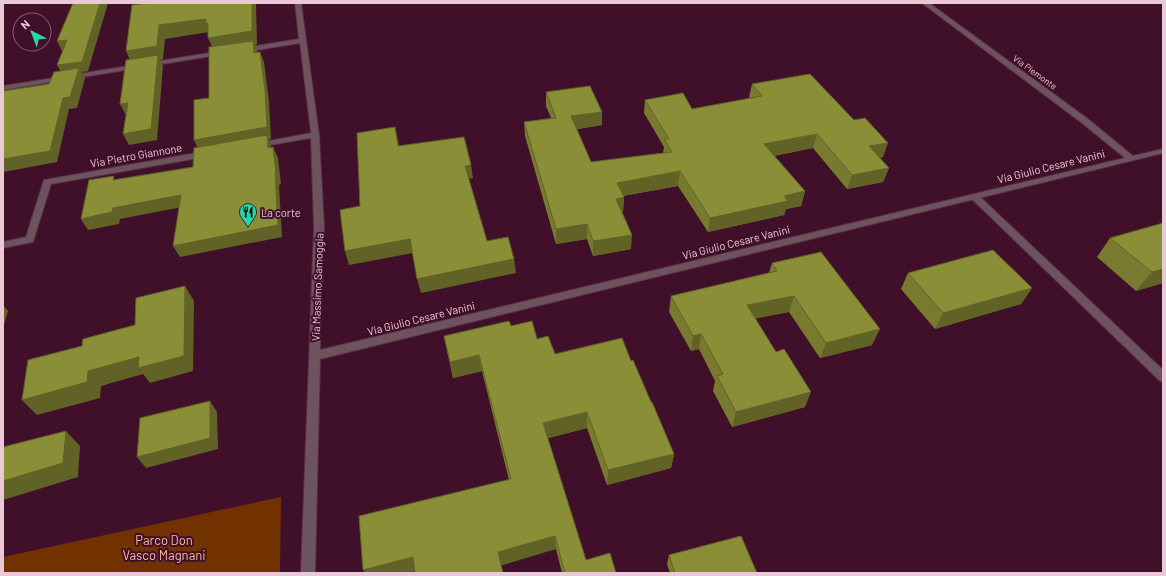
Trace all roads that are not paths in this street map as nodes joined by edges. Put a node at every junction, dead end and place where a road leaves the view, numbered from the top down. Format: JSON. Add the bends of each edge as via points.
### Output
{"nodes":[{"id":1,"x":298,"y":3,"type":"edge"},
{"id":2,"x":925,"y":3,"type":"edge"},
{"id":3,"x":303,"y":40,"type":"junction"},
{"id":4,"x":3,"y":88,"type":"edge"},
{"id":5,"x":315,"y":135,"type":"junction"},
{"id":6,"x":250,"y":146,"type":"edge"},
{"id":7,"x":1163,"y":151,"type":"edge"},
{"id":8,"x":219,"y":152,"type":"edge"},
{"id":9,"x":1132,"y":159,"type":"junction"},
{"id":10,"x":975,"y":197,"type":"junction"},
{"id":11,"x":3,"y":245,"type":"edge"},
{"id":12,"x":315,"y":356,"type":"junction"},
{"id":13,"x":1163,"y":377,"type":"edge"},
{"id":14,"x":308,"y":573,"type":"edge"}],
"edges":[{"from":1,"to":3,"type":"street","name":"Via Massimo Samoggia"},
{"from":2,"to":9,"type":"street","name":"Via Piemonte","via":[[1085,121]]},
{"from":3,"to":4,"type":"street"},
{"from":3,"to":5,"type":"street","name":"Via Massimo Samoggia"},
{"from":5,"to":6,"type":"street"},
{"from":5,"to":12,"type":"street","name":"Via Massimo Samoggia","via":[[319,227]]},
{"from":7,"to":9,"type":"street","name":"Via Giulio Cesare Vanini"},
{"from":8,"to":11,"type":"street","name":"Via Pietro Giannone","via":[[47,182],[30,240]]},
{"from":9,"to":10,"type":"street","name":"Via Giulio Cesare Vanini"},
{"from":10,"to":12,"type":"street","name":"Via Giulio Cesare Vanini"},
{"from":10,"to":13,"type":"street"},
{"from":12,"to":14,"type":"street","name":"Via Massimo Samoggia"}]}
